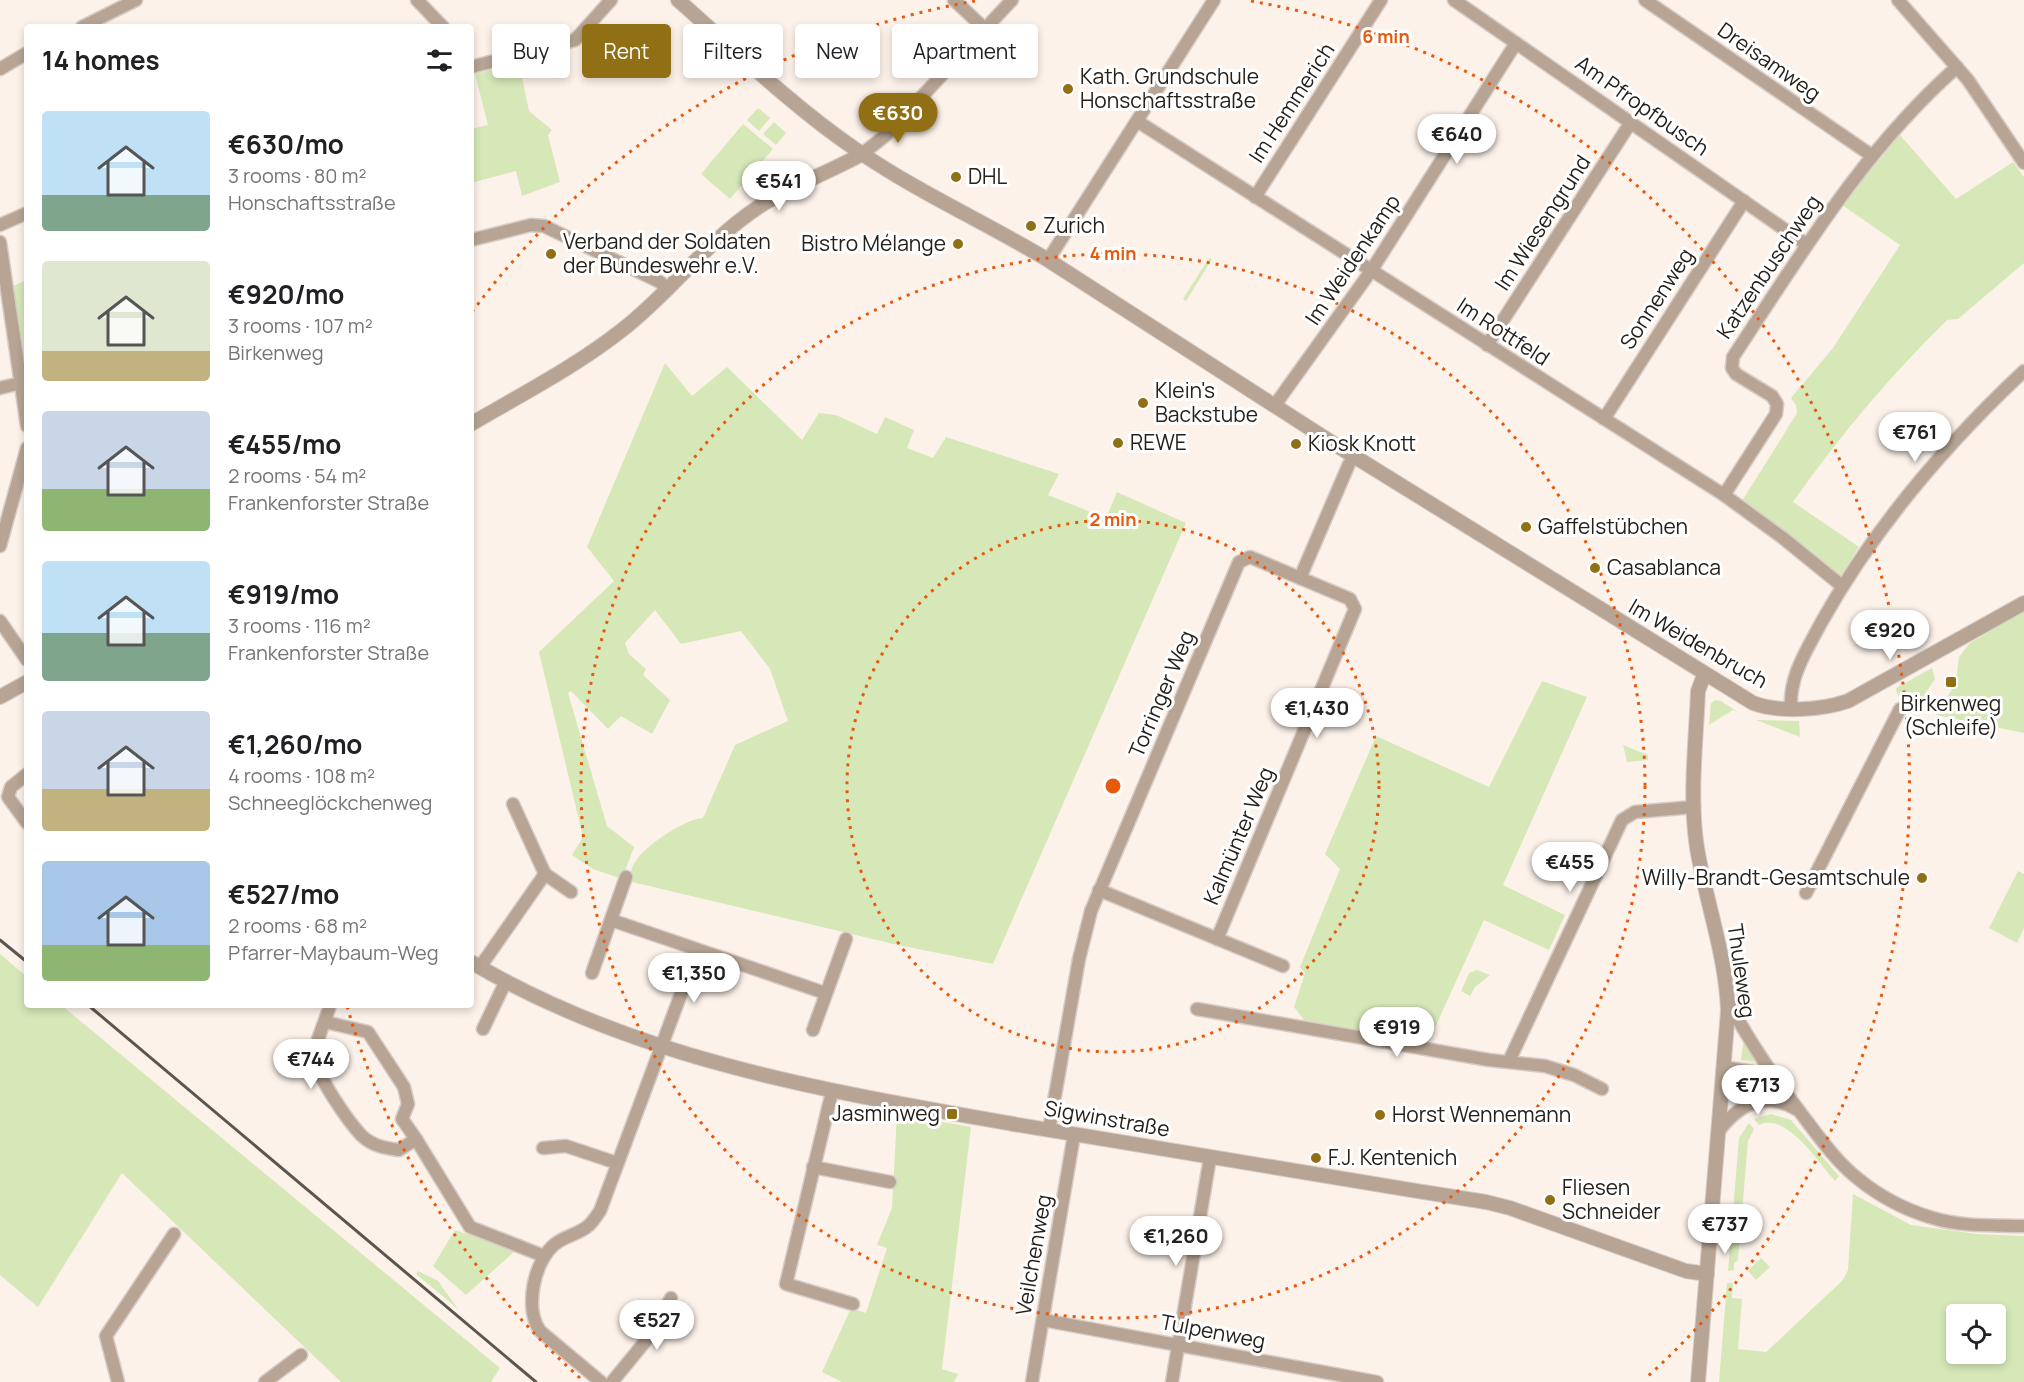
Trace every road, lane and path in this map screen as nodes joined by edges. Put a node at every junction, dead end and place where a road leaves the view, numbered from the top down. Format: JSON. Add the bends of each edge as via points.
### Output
{"nodes":[{"id":1,"x":136,"y":0,"type":"edge"},
{"id":2,"x":417,"y":0,"type":"edge"},
{"id":3,"x":611,"y":0,"type":"edge"},
{"id":4,"x":678,"y":0,"type":"edge"},
{"id":5,"x":954,"y":0,"type":"edge"},
{"id":6,"x":1012,"y":0,"type":"edge"},
{"id":7,"x":1214,"y":0,"type":"edge"},
{"id":8,"x":1381,"y":0,"type":"edge"},
{"id":9,"x":1454,"y":0,"type":"edge"},
{"id":10,"x":1645,"y":0,"type":"edge"},
{"id":11,"x":1898,"y":0,"type":"edge"},
{"id":12,"x":88,"y":24,"type":"edge"},
{"id":13,"x":440,"y":24,"type":"edge"},
{"id":14,"x":980,"y":24,"type":"edge"},
{"id":15,"x":990,"y":24,"type":"edge"},
{"id":16,"x":1516,"y":43,"type":"junction"},
{"id":17,"x":24,"y":55,"type":"edge"},
{"id":18,"x":474,"y":66,"type":"edge"},
{"id":19,"x":1957,"y":66,"type":"junction"},
{"id":20,"x":0,"y":69,"type":"edge"},
{"id":21,"x":939,"y":78,"type":"edge"},
{"id":22,"x":1137,"y":121,"type":"junction"},
{"id":23,"x":1631,"y":122,"type":"junction"},
{"id":24,"x":862,"y":154,"type":"junction"},
{"id":25,"x":1871,"y":155,"type":"junction"},
{"id":26,"x":2023,"y":159,"type":"edge"},
{"id":27,"x":1255,"y":197,"type":"junction"},
{"id":28,"x":1744,"y":201,"type":"junction"},
{"id":29,"x":24,"y":214,"type":"edge"},
{"id":30,"x":0,"y":225,"type":"edge"},
{"id":31,"x":474,"y":239,"type":"edge"},
{"id":32,"x":0,"y":242,"type":"edge"},
{"id":33,"x":1807,"y":245,"type":"junction"},
{"id":34,"x":1048,"y":260,"type":"junction"},
{"id":35,"x":1371,"y":271,"type":"junction"},
{"id":36,"x":667,"y":290,"type":"junction"},
{"id":37,"x":1487,"y":345,"type":"junction"},
{"id":38,"x":2024,"y":371,"type":"edge"},
{"id":39,"x":21,"y":382,"type":"junction"},
{"id":40,"x":0,"y":388,"type":"edge"},
{"id":41,"x":24,"y":404,"type":"edge"},
{"id":42,"x":1275,"y":405,"type":"junction"},
{"id":43,"x":1604,"y":419,"type":"junction"},
{"id":44,"x":474,"y":422,"type":"edge"},
{"id":45,"x":24,"y":459,"type":"edge"},
{"id":46,"x":1349,"y":464,"type":"dead end"},
{"id":47,"x":1724,"y":495,"type":"junction"},
{"id":48,"x":0,"y":546,"type":"edge"},
{"id":49,"x":1300,"y":578,"type":"junction"},
{"id":50,"x":1842,"y":586,"type":"junction"},
{"id":51,"x":2024,"y":603,"type":"edge"},
{"id":52,"x":0,"y":621,"type":"edge"},
{"id":53,"x":24,"y":656,"type":"edge"},
{"id":54,"x":1704,"y":675,"type":"junction"},
{"id":55,"x":24,"y":684,"type":"edge"},
{"id":56,"x":0,"y":697,"type":"edge"},
{"id":57,"x":1791,"y":708,"type":"junction"},
{"id":58,"x":1900,"y":709,"type":"dead end"},
{"id":59,"x":24,"y":776,"type":"edge"},
{"id":60,"x":513,"y":804,"type":"dead end"},
{"id":61,"x":1694,"y":807,"type":"junction"},
{"id":62,"x":24,"y":819,"type":"edge"},
{"id":63,"x":545,"y":874,"type":"junction"},
{"id":64,"x":626,"y":877,"type":"dead end"},
{"id":65,"x":1099,"y":890,"type":"junction"},
{"id":66,"x":571,"y":892,"type":"dead end"},
{"id":67,"x":1806,"y":893,"type":"dead end"},
{"id":68,"x":611,"y":920,"type":"junction"},
{"id":69,"x":846,"y":939,"type":"dead end"},
{"id":70,"x":1217,"y":939,"type":"junction"},
{"id":71,"x":697,"y":951,"type":"junction"},
{"id":72,"x":476,"y":964,"type":"edge"},
{"id":73,"x":1283,"y":966,"type":"dead end"},
{"id":74,"x":592,"y":973,"type":"dead end"},
{"id":75,"x":506,"y":981,"type":"junction"},
{"id":76,"x":825,"y":993,"type":"junction"},
{"id":77,"x":1728,"y":1001,"type":"junction"},
{"id":78,"x":329,"y":1008,"type":"edge"},
{"id":79,"x":1197,"y":1009,"type":"dead end"},
{"id":80,"x":325,"y":1022,"type":"junction"},
{"id":81,"x":483,"y":1029,"type":"dead end"},
{"id":82,"x":813,"y":1030,"type":"dead end"},
{"id":83,"x":662,"y":1047,"type":"junction"},
{"id":84,"x":1509,"y":1061,"type":"junction"},
{"id":85,"x":1724,"y":1067,"type":"junction"},
{"id":86,"x":1602,"y":1089,"type":"dead end"},
{"id":87,"x":1783,"y":1089,"type":"junction"},
{"id":88,"x":832,"y":1092,"type":"junction"},
{"id":89,"x":1800,"y":1112,"type":"junction"},
{"id":90,"x":1049,"y":1130,"type":"junction"},
{"id":91,"x":1718,"y":1132,"type":"junction"},
{"id":92,"x":1074,"y":1134,"type":"junction"},
{"id":93,"x":416,"y":1139,"type":"junction"},
{"id":94,"x":543,"y":1148,"type":"dead end"},
{"id":95,"x":1210,"y":1158,"type":"junction"},
{"id":96,"x":617,"y":1163,"type":"junction"},
{"id":97,"x":813,"y":1167,"type":"junction"},
{"id":98,"x":890,"y":1182,"type":"dead end"},
{"id":99,"x":2024,"y":1226,"type":"edge"},
{"id":100,"x":174,"y":1234,"type":"dead end"},
{"id":101,"x":544,"y":1256,"type":"junction"},
{"id":102,"x":1707,"y":1274,"type":"junction"},
{"id":103,"x":671,"y":1298,"type":"dead end"},
{"id":104,"x":852,"y":1304,"type":"dead end"},
{"id":105,"x":1043,"y":1320,"type":"junction"},
{"id":106,"x":1178,"y":1345,"type":"junction"},
{"id":107,"x":301,"y":1355,"type":"dead end"},
{"id":108,"x":1308,"y":1376,"type":"edge"},
{"id":109,"x":118,"y":1382,"type":"edge"},
{"id":110,"x":265,"y":1382,"type":"edge"},
{"id":111,"x":601,"y":1382,"type":"edge"},
{"id":112,"x":612,"y":1382,"type":"edge"},
{"id":113,"x":1032,"y":1382,"type":"edge"},
{"id":114,"x":1172,"y":1382,"type":"edge"},
{"id":115,"x":1377,"y":1382,"type":"edge"},
{"id":116,"x":1698,"y":1382,"type":"edge"}],
"edges":[{"from":1,"to":12,"type":"street"},
{"from":2,"to":13,"type":"street"},
{"from":3,"to":18,"type":"street","via":[[575,40]]},
{"from":4,"to":24,"type":"street","name":"Im Weidenbruch"},
{"from":5,"to":14,"type":"street"},
{"from":6,"to":15,"type":"street"},
{"from":7,"to":22,"type":"street"},
{"from":8,"to":27,"type":"street","name":"Im Hemmerich"},
{"from":9,"to":16,"type":"street","name":"Am Pfropfbusch"},
{"from":10,"to":25,"type":"street","name":"Dreisamweg"},
{"from":11,"to":19,"type":"street"},
{"from":16,"to":23,"type":"street","name":"Am Pfropfbusch"},
{"from":16,"to":35,"type":"street","name":"Im Weidenkamp"},
{"from":17,"to":20,"type":"street"},
{"from":19,"to":25,"type":"street","name":"Katzenbuschweg","via":[[1919,101]]},
{"from":19,"to":26,"type":"street"},
{"from":21,"to":24,"type":"street","via":[[886,135]]},
{"from":22,"to":27,"type":"street","name":"Im Rottfeld"},
{"from":22,"to":34,"type":"street"},
{"from":23,"to":28,"type":"street","name":"Am Pfropfbusch"},
{"from":23,"to":37,"type":"street","name":"Im Wiesengrund"},
{"from":24,"to":34,"type":"street","name":"Im Weidenbruch"},
{"from":24,"to":36,"type":"street","via":[[789,189],[744,217]]},
{"from":25,"to":33,"type":"street","name":"Katzenbuschweg"},
{"from":27,"to":35,"type":"street","name":"Im Rottfeld"},
{"from":28,"to":33,"type":"street","name":"Am Pfropfbusch"},
{"from":28,"to":43,"type":"street","name":"Sonnenweg"},
{"from":29,"to":30,"type":"street"},
{"from":31,"to":36,"type":"street","via":[[531,225],[544,226],[660,282]]},
{"from":32,"to":39,"type":"street"},
{"from":33,"to":47,"type":"street","name":"Katzenbuschweg","via":[[1731,363],[1736,374],[1772,396],[1778,404],[1776,414]]},
{"from":34,"to":42,"type":"street","name":"Im Weidenbruch"},
{"from":35,"to":37,"type":"street","name":"Im Rottfeld"},
{"from":35,"to":42,"type":"street","name":"Im Weidenkamp"},
{"from":36,"to":44,"type":"street","via":[[622,331],[577,363]]},
{"from":37,"to":43,"type":"street","name":"Im Rottfeld"},
{"from":38,"to":50,"type":"street","via":[[1948,447],[1905,498]]},
{"from":39,"to":40,"type":"street"},
{"from":39,"to":41,"type":"street"},
{"from":42,"to":54,"type":"street","name":"Im Weidenbruch"},
{"from":43,"to":47,"type":"street","name":"Im Rottfeld"},
{"from":45,"to":48,"type":"street"},
{"from":46,"to":49,"type":"street"},
{"from":47,"to":50,"type":"street","name":"Im Rottfeld"},
{"from":49,"to":65,"type":"street","name":"Torringer Weg","via":[[1250,556],[1239,562]]},
{"from":49,"to":70,"type":"street","name":"Kalmünter Weg","via":[[1350,599],[1355,609]]},
{"from":50,"to":57,"type":"street","via":[[1797,669]]},
{"from":51,"to":57,"type":"street","name":"Im Weidenbruch","via":[[1841,704]]},
{"from":52,"to":53,"type":"street"},
{"from":54,"to":57,"type":"street","name":"Im Weidenbruch","via":[[1761,706]]},
{"from":54,"to":61,"type":"street","name":"Thuleweg","via":[[1698,691]]},
{"from":55,"to":56,"type":"street"},
{"from":58,"to":67,"type":"street"},
{"from":59,"to":62,"type":"street","via":[[11,787],[8,797]]},
{"from":60,"to":63,"type":"street"},
{"from":61,"to":77,"type":"street","name":"Thuleweg","via":[[1697,847]]},
{"from":61,"to":84,"type":"street","via":[[1635,812],[1617,827]]},
{"from":63,"to":66,"type":"street"},
{"from":63,"to":72,"type":"street"},
{"from":64,"to":68,"type":"street"},
{"from":65,"to":70,"type":"street"},
{"from":65,"to":90,"type":"street","name":"Torringer Weg","via":[[1079,959]]},
{"from":68,"to":71,"type":"street"},
{"from":68,"to":74,"type":"street"},
{"from":69,"to":76,"type":"street"},
{"from":70,"to":73,"type":"street"},
{"from":71,"to":76,"type":"street"},
{"from":71,"to":83,"type":"street"},
{"from":72,"to":75,"type":"street","name":"Sigwinstraße"},
{"from":75,"to":81,"type":"street"},
{"from":75,"to":83,"type":"street","name":"Sigwinstraße"},
{"from":76,"to":82,"type":"street"},
{"from":77,"to":85,"type":"street","name":"Thuleweg"},
{"from":77,"to":87,"type":"street"},
{"from":78,"to":80,"type":"street"},
{"from":79,"to":84,"type":"street"},
{"from":80,"to":93,"type":"street","via":[[368,1032],[404,1087],[408,1104],[402,1119]]},
{"from":80,"to":93,"type":"street","via":[[315,1060],[323,1080],[362,1135],[380,1147],[399,1150]]},
{"from":83,"to":88,"type":"street","name":"Sigwinstraße"},
{"from":83,"to":96,"type":"street"},
{"from":84,"to":86,"type":"street","via":[[1561,1070]]},
{"from":85,"to":87,"type":"street","via":[[1762,1074]]},
{"from":85,"to":91,"type":"street","name":"Thuleweg"},
{"from":87,"to":89,"type":"street"},
{"from":88,"to":90,"type":"street","name":"Sigwinstraße"},
{"from":88,"to":97,"type":"street"},
{"from":89,"to":91,"type":"street","via":[[1776,1100],[1760,1100],[1740,1108]]},
{"from":89,"to":99,"type":"street","via":[[1852,1174],[1894,1203],[1941,1220]]},
{"from":90,"to":92,"type":"street","name":"Sigwinstraße"},
{"from":91,"to":102,"type":"street","name":"Thuleweg"},
{"from":92,"to":95,"type":"street","name":"Sigwinstraße"},
{"from":92,"to":105,"type":"street","name":"Veilchenweg"},
{"from":93,"to":101,"type":"street","via":[[470,1227]]},
{"from":94,"to":96,"type":"street","via":[[566,1146]]},
{"from":95,"to":102,"type":"street","name":"Sigwinstraße","via":[[1486,1202],[1686,1271]]},
{"from":95,"to":106,"type":"street"},
{"from":96,"to":101,"type":"street","via":[[600,1211],[588,1226],[561,1239]]},
{"from":97,"to":98,"type":"street"},
{"from":97,"to":104,"type":"street","via":[[786,1284]]},
{"from":100,"to":109,"type":"street","via":[[106,1336]]},
{"from":101,"to":111,"type":"street","via":[[532,1295],[534,1322]]},
{"from":102,"to":116,"type":"street","name":"Thuleweg"},
{"from":103,"to":112,"type":"street","via":[[648,1338]]},
{"from":105,"to":106,"type":"street","name":"Tulpenweg"},
{"from":105,"to":113,"type":"street","name":"Veilchenweg"},
{"from":106,"to":108,"type":"street","name":"Tulpenweg"},
{"from":106,"to":114,"type":"street"},
{"from":107,"to":110,"type":"street"},
{"from":108,"to":115,"type":"street","name":"Tulpenweg"}]}
